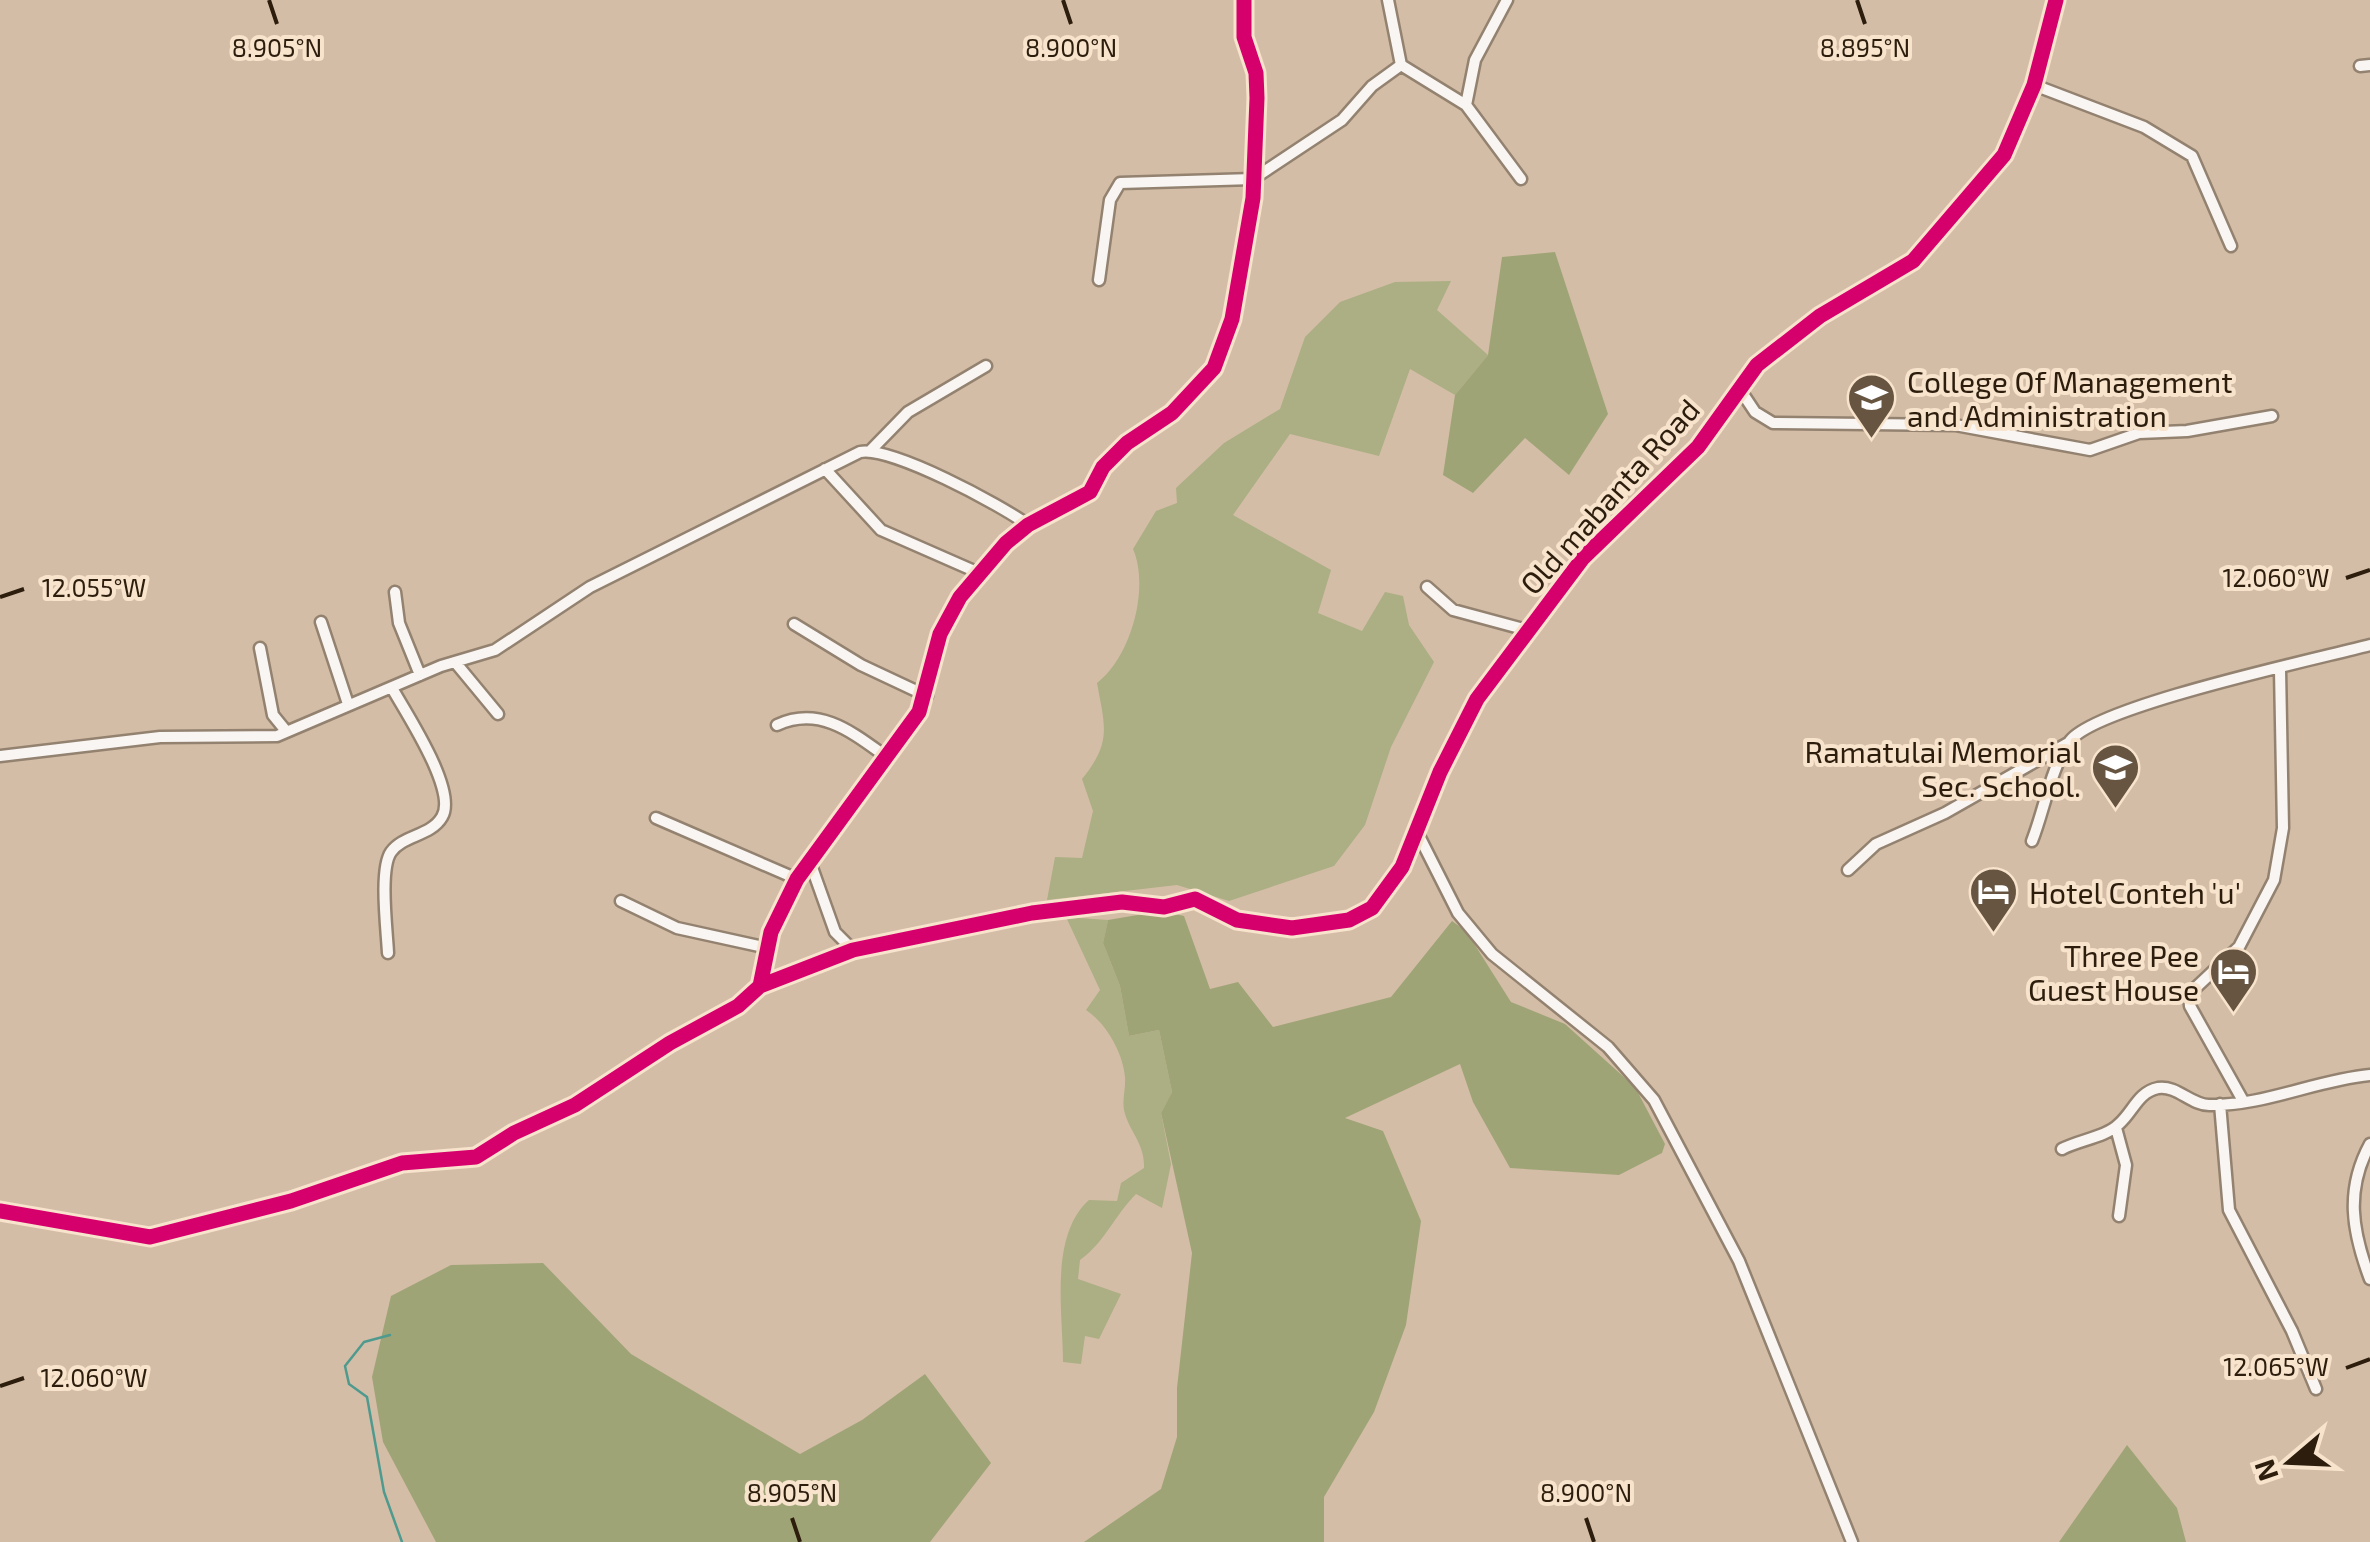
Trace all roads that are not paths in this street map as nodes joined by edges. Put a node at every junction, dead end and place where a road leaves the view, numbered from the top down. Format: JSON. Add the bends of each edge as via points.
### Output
{"nodes":[{"id":1,"x":1244,"y":0,"type":"edge"},
{"id":2,"x":1388,"y":0,"type":"edge"},
{"id":3,"x":1507,"y":0,"type":"edge"},
{"id":4,"x":2056,"y":0,"type":"edge"},
{"id":5,"x":1401,"y":65,"type":"junction"},
{"id":6,"x":2034,"y":85,"type":"junction"},
{"id":7,"x":1466,"y":105,"type":"junction"},
{"id":8,"x":1521,"y":178,"type":"dead end"},
{"id":9,"x":1253,"y":179,"type":"junction"},
{"id":10,"x":2231,"y":246,"type":"dead end"},
{"id":11,"x":1099,"y":280,"type":"dead end"},
{"id":12,"x":986,"y":366,"type":"dead end"},
{"id":13,"x":1739,"y":388,"type":"junction"},
{"id":14,"x":2272,"y":416,"type":"dead end"},
{"id":15,"x":871,"y":450,"type":"junction"},
{"id":16,"x":825,"y":469,"type":"junction"},
{"id":17,"x":1028,"y":526,"type":"junction"},
{"id":18,"x":979,"y":573,"type":"junction"},
{"id":19,"x":1427,"y":587,"type":"dead end"},
{"id":20,"x":395,"y":592,"type":"dead end"},
{"id":21,"x":321,"y":622,"type":"dead end"},
{"id":22,"x":794,"y":624,"type":"dead end"},
{"id":23,"x":1527,"y":630,"type":"junction"},
{"id":24,"x":2370,"y":645,"type":"edge"},
{"id":25,"x":260,"y":648,"type":"dead end"},
{"id":26,"x":455,"y":662,"type":"junction"},
{"id":27,"x":2280,"y":670,"type":"junction"},
{"id":28,"x":420,"y":675,"type":"junction"},
{"id":29,"x":392,"y":688,"type":"junction"},
{"id":30,"x":927,"y":696,"type":"junction"},
{"id":31,"x":348,"y":704,"type":"junction"},
{"id":32,"x":498,"y":714,"type":"dead end"},
{"id":33,"x":776,"y":725,"type":"dead end"},
{"id":34,"x":286,"y":731,"type":"junction"},
{"id":35,"x":2069,"y":742,"type":"junction"},
{"id":36,"x":0,"y":756,"type":"edge"},
{"id":37,"x":888,"y":758,"type":"junction"},
{"id":38,"x":656,"y":818,"type":"dead end"},
{"id":39,"x":1416,"y":830,"type":"junction"},
{"id":40,"x":2032,"y":842,"type":"dead end"},
{"id":41,"x":810,"y":862,"type":"junction"},
{"id":42,"x":1848,"y":870,"type":"dead end"},
{"id":43,"x":797,"y":879,"type":"junction"},
{"id":44,"x":621,"y":901,"type":"dead end"},
{"id":45,"x":768,"y":948,"type":"junction"},
{"id":46,"x":852,"y":950,"type":"junction"},
{"id":47,"x":388,"y":953,"type":"dead end"},
{"id":48,"x":760,"y":986,"type":"junction"},
{"id":49,"x":2370,"y":1075,"type":"edge"},
{"id":50,"x":2242,"y":1099,"type":"junction"},
{"id":51,"x":2220,"y":1104,"type":"junction"},
{"id":52,"x":2116,"y":1128,"type":"junction"},
{"id":53,"x":2370,"y":1144,"type":"edge"},
{"id":54,"x":2062,"y":1149,"type":"dead end"},
{"id":55,"x":0,"y":1211,"type":"edge"},
{"id":56,"x":2119,"y":1216,"type":"dead end"},
{"id":57,"x":2370,"y":1278,"type":"edge"},
{"id":58,"x":2316,"y":1389,"type":"dead end"},
{"id":59,"x":1852,"y":1542,"type":"edge"}],
"edges":[{"from":1,"to":9,"type":"street","via":[[1244,37],[1256,73]]},
{"from":2,"to":5,"type":"street"},
{"from":3,"to":7,"type":"street","via":[[1475,60]]},
{"from":4,"to":6,"type":"street","name":"Old mabanta Road"},
{"from":5,"to":7,"type":"street"},
{"from":5,"to":9,"type":"street","via":[[1342,120]]},
{"from":6,"to":10,"type":"street","via":[[2144,127],[2192,156]]},
{"from":6,"to":13,"type":"street","name":"Old mabanta Road","via":[[2004,155],[1913,261],[1820,316],[1757,365]]},
{"from":7,"to":8,"type":"street"},
{"from":9,"to":11,"type":"street","via":[[1120,184],[1110,200]]},
{"from":9,"to":17,"type":"street","via":[[1232,319],[1214,368],[1172,413],[1127,442],[1080,500]]},
{"from":12,"to":15,"type":"street","via":[[908,412]]},
{"from":13,"to":14,"type":"street","via":[[1774,424],[1993,428],[2071,449]]},
{"from":13,"to":23,"type":"street","name":"Old mabanta Road","via":[[1698,447],[1583,558]]},
{"from":15,"to":16,"type":"street"},
{"from":15,"to":17,"type":"street","via":[[1002,506]]},
{"from":16,"to":18,"type":"street","via":[[881,530]]},
{"from":16,"to":26,"type":"street","via":[[590,587],[509,643]]},
{"from":17,"to":18,"type":"street"},
{"from":18,"to":30,"type":"street","via":[[948,614]]},
{"from":19,"to":23,"type":"street","via":[[1454,610]]},
{"from":20,"to":28,"type":"street","via":[[399,623]]},
{"from":21,"to":31,"type":"street"},
{"from":22,"to":30,"type":"street"},
{"from":23,"to":39,"type":"street","name":"Old mabanta Road","via":[[1457,735]]},
{"from":24,"to":27,"type":"street"},
{"from":25,"to":34,"type":"street","via":[[273,715]]},
{"from":26,"to":28,"type":"street"},
{"from":26,"to":32,"type":"street"},
{"from":27,"to":35,"type":"street","via":[[2132,710]]},
{"from":27,"to":50,"type":"street","via":[[2283,828],[2274,880],[2239,947],[2189,994]]},
{"from":28,"to":29,"type":"street"},
{"from":29,"to":31,"type":"street"},
{"from":29,"to":47,"type":"street","via":[[447,803],[442,818],[390,852]]},
{"from":30,"to":37,"type":"street"},
{"from":31,"to":34,"type":"street"},
{"from":33,"to":37,"type":"street","via":[[798,715],[816,719],[846,729]]},
{"from":34,"to":36,"type":"street","via":[[160,736]]},
{"from":35,"to":40,"type":"street"},
{"from":35,"to":42,"type":"street","via":[[1876,844]]},
{"from":37,"to":41,"type":"street"},
{"from":38,"to":43,"type":"street"},
{"from":39,"to":46,"type":"street","name":"Old mabanta Road","via":[[1395,880],[1372,908],[1317,928],[1237,920],[1195,899],[1164,906],[1122,902],[982,921]]},
{"from":39,"to":59,"type":"street","via":[[1458,913],[1492,954],[1608,1047],[1654,1100],[1739,1261]]},
{"from":41,"to":43,"type":"street"},
{"from":41,"to":46,"type":"street","via":[[835,932]]},
{"from":43,"to":45,"type":"street"},
{"from":44,"to":45,"type":"street","via":[[677,928]]},
{"from":45,"to":48,"type":"street"},
{"from":46,"to":48,"type":"street","name":"Old mabanta Road"},
{"from":48,"to":55,"type":"street","name":"Old mabanta Road","via":[[575,1106],[476,1156],[402,1163],[291,1201],[150,1237]]},
{"from":49,"to":50,"type":"street"},
{"from":50,"to":51,"type":"street"},
{"from":51,"to":52,"type":"street","via":[[2154,1089]]},
{"from":51,"to":58,"type":"street","via":[[2229,1210]]},
{"from":52,"to":54,"type":"street"},
{"from":52,"to":56,"type":"street","via":[[2126,1165]]},
{"from":53,"to":57,"type":"street","via":[[2354,1180],[2351,1216]]}]}
